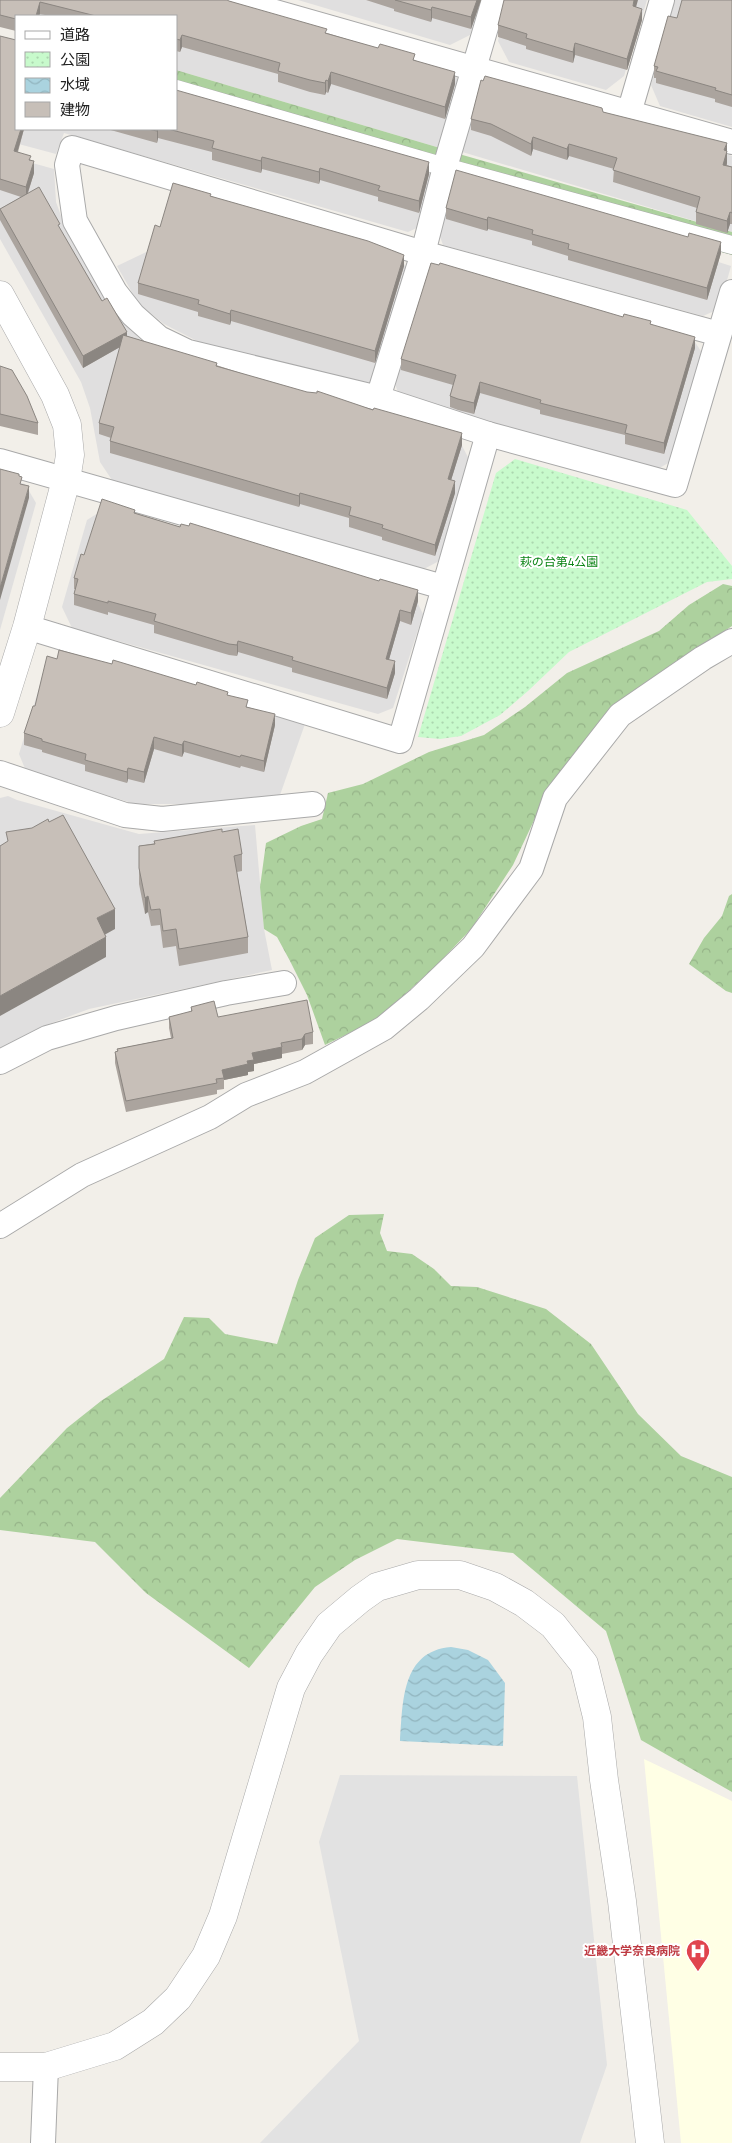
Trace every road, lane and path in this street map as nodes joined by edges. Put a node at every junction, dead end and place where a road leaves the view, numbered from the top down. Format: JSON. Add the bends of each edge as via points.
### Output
{"nodes":[{"id":1,"x":233,"y":0,"type":"edge"},
{"id":2,"x":494,"y":0,"type":"edge"},
{"id":3,"x":662,"y":0,"type":"edge"},
{"id":4,"x":475,"y":70,"type":"junction"},
{"id":5,"x":178,"y":90,"type":"edge"},
{"id":6,"x":629,"y":113,"type":"junction"},
{"id":7,"x":732,"y":142,"type":"edge"},
{"id":8,"x":445,"y":167,"type":"junction"},
{"id":9,"x":732,"y":245,"type":"edge"},
{"id":10,"x":423,"y":253,"type":"junction"},
{"id":11,"x":732,"y":292,"type":"edge"},
{"id":12,"x":0,"y":294,"type":"edge"},
{"id":13,"x":719,"y":334,"type":"junction"},
{"id":14,"x":378,"y":398,"type":"junction"},
{"id":15,"x":488,"y":434,"type":"junction"},
{"id":16,"x":0,"y":460,"type":"edge"},
{"id":17,"x":66,"y":480,"type":"junction"},
{"id":18,"x":443,"y":587,"type":"junction"},
{"id":19,"x":27,"y":627,"type":"junction"},
{"id":20,"x":732,"y":641,"type":"edge"},
{"id":21,"x":0,"y":713,"type":"edge"},
{"id":22,"x":0,"y":773,"type":"edge"},
{"id":23,"x":313,"y":804,"type":"dead end"},
{"id":24,"x":284,"y":983,"type":"dead end"},
{"id":25,"x":0,"y":1062,"type":"edge"},
{"id":26,"x":0,"y":1226,"type":"edge"},
{"id":27,"x":0,"y":2067,"type":"edge"},
{"id":28,"x":46,"y":2067,"type":"junction"},
{"id":29,"x":43,"y":2143,"type":"edge"},
{"id":30,"x":650,"y":2143,"type":"edge"}],
"edges":[{"from":1,"to":4,"type":"street"},
{"from":2,"to":4,"type":"street"},
{"from":3,"to":6,"type":"street"},
{"from":4,"to":6,"type":"street"},
{"from":4,"to":8,"type":"street"},
{"from":5,"to":8,"type":"street"},
{"from":6,"to":7,"type":"street"},
{"from":8,"to":9,"type":"street"},
{"from":8,"to":10,"type":"street"},
{"from":10,"to":13,"type":"street"},
{"from":10,"to":14,"type":"street"},
{"from":10,"to":14,"type":"street","via":[[72,148],[67,165],[76,221],[115,292],[133,316],[159,338],[188,352]]},
{"from":11,"to":13,"type":"street"},
{"from":12,"to":17,"type":"street","via":[[55,396],[67,425],[70,455]]},
{"from":13,"to":15,"type":"street","via":[[675,485]]},
{"from":14,"to":15,"type":"street"},
{"from":15,"to":18,"type":"street"},
{"from":16,"to":17,"type":"street"},
{"from":17,"to":18,"type":"street"},
{"from":17,"to":19,"type":"street"},
{"from":18,"to":19,"type":"street","via":[[400,741]]},
{"from":19,"to":21,"type":"street"},
{"from":20,"to":26,"type":"street","via":[[620,715],[555,798],[531,869],[478,939],[419,999],[384,1028],[305,1072],[246,1095],[210,1117],[82,1176]]},
{"from":22,"to":23,"type":"street","via":[[125,815],[162,819]]},
{"from":24,"to":25,"type":"street","via":[[116,1018],[47,1038]]},
{"from":27,"to":28,"type":"street"},
{"from":28,"to":29,"type":"street"},
{"from":28,"to":30,"type":"street","via":[[115,2046],[153,2022],[178,1998],[206,1956],[223,1916],[291,1688],[308,1654],[329,1625],[377,1587],[418,1575],[460,1575],[496,1587],[524,1603],[554,1625],[584,1664],[597,1717]]}]}
